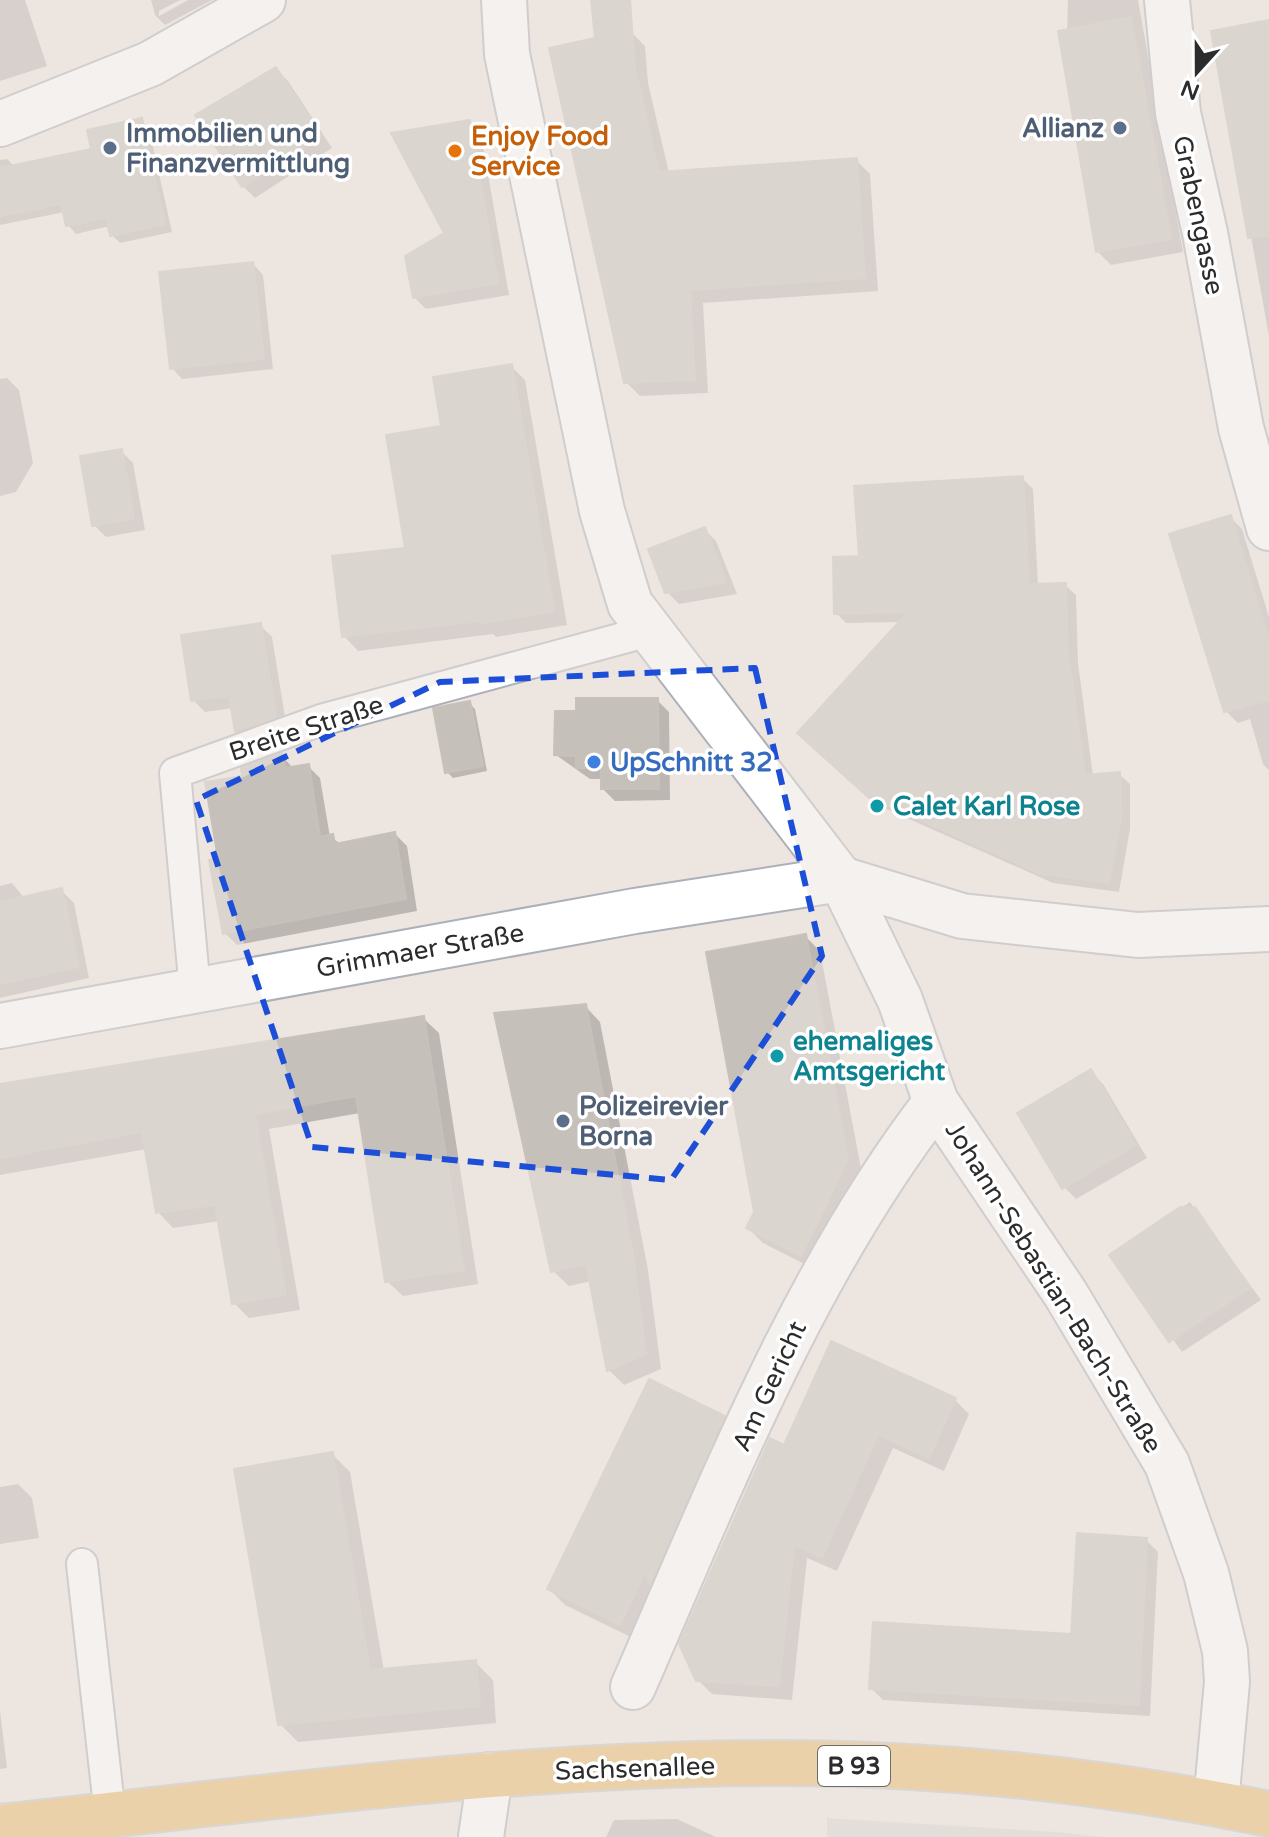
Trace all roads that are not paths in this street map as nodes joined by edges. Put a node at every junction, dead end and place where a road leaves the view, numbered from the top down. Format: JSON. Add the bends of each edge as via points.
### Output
{"nodes":[{"id":1,"x":263,"y":0,"type":"edge"},
{"id":2,"x":504,"y":0,"type":"edge"},
{"id":3,"x":1167,"y":0,"type":"edge"},
{"id":4,"x":0,"y":124,"type":"edge"},
{"id":5,"x":1255,"y":425,"type":"edge"},
{"id":6,"x":1269,"y":528,"type":"edge"},
{"id":7,"x":649,"y":631,"type":"junction"},
{"id":8,"x":841,"y":879,"type":"junction"},
{"id":9,"x":1269,"y":929,"type":"edge"},
{"id":10,"x":195,"y":990,"type":"junction"},
{"id":11,"x":0,"y":1026,"type":"edge"},
{"id":12,"x":936,"y":1102,"type":"junction"},
{"id":13,"x":82,"y":1564,"type":"dead end"},
{"id":14,"x":633,"y":1687,"type":"dead end"},
{"id":15,"x":490,"y":1775,"type":"junction"},
{"id":16,"x":1216,"y":1803,"type":"junction"},
{"id":17,"x":1269,"y":1814,"type":"edge"},
{"id":18,"x":110,"y":1815,"type":"junction"},
{"id":19,"x":0,"y":1827,"type":"edge"},
{"id":20,"x":481,"y":1837,"type":"edge"}],
"edges":[{"from":1,"to":4,"type":"street","via":[[150,64]]},
{"from":2,"to":7,"type":"street","via":[[507,54],[602,511],[630,604]]},
{"from":3,"to":5,"type":"street","name":"Grabengasse","via":[[1178,113]]},
{"from":5,"to":6,"type":"street","name":"Grabengasse"},
{"from":7,"to":8,"type":"street"},
{"from":7,"to":10,"type":"lane","name":"Breite Straße","via":[[321,720],[175,773]]},
{"from":8,"to":9,"type":"street","via":[[962,916],[1138,935]]},
{"from":8,"to":10,"type":"street","name":"Grimmaer Straße"},
{"from":8,"to":12,"type":"street","name":"Johann-Sebastian-Bach-Straße","via":[[900,1000]]},
{"from":10,"to":11,"type":"street","name":"Grimmaer Straße"},
{"from":12,"to":14,"type":"street","name":"Am Gericht","via":[[888,1164],[801,1316]]},
{"from":12,"to":16,"type":"street","name":"Johann-Sebastian-Bach-Straße","via":[[1065,1293],[1167,1464],[1206,1573],[1225,1651]]},
{"from":13,"to":18,"type":"lane"},
{"from":15,"to":16,"type":"main road","name":"Sachsenallee","number":"B 93","via":[[792,1763],[1011,1774]]},
{"from":15,"to":18,"type":"main road","name":"Sachsenallee","number":"B 93"},
{"from":15,"to":20,"type":"street"},
{"from":16,"to":17,"type":"main road","name":"Sachsenallee","number":"B 93"},
{"from":18,"to":19,"type":"main road","name":"Sachsenallee","number":"B 93"}]}
